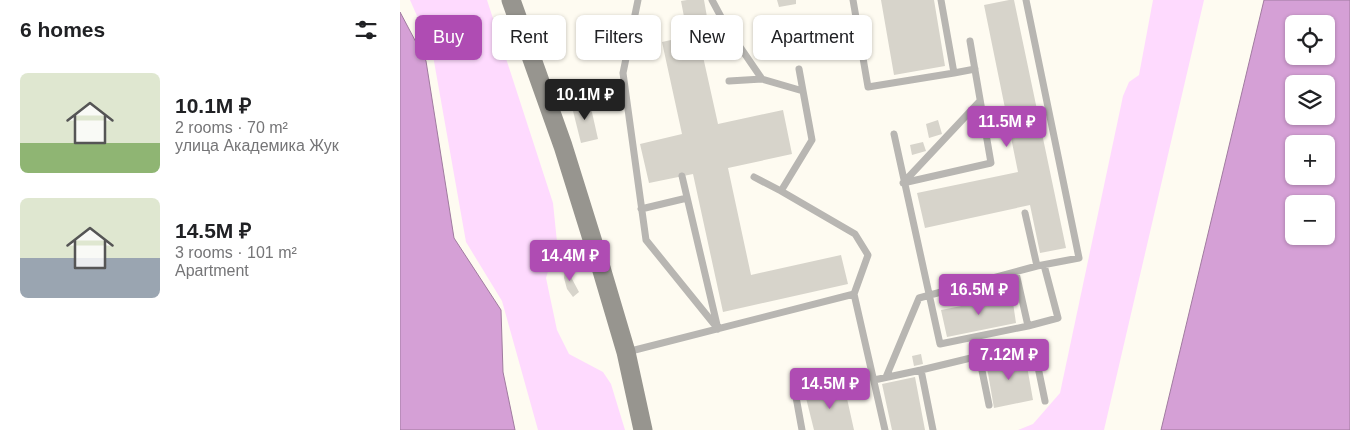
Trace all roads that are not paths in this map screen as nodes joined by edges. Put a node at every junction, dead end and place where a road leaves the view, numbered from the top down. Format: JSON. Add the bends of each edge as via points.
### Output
{"nodes":[{"id":1,"x":511,"y":0,"type":"edge"},
{"id":2,"x":638,"y":0,"type":"edge"},
{"id":3,"x":712,"y":0,"type":"edge"},
{"id":4,"x":853,"y":0,"type":"edge"},
{"id":5,"x":941,"y":0,"type":"edge"},
{"id":6,"x":1026,"y":0,"type":"edge"},
{"id":7,"x":970,"y":41,"type":"dead end"},
{"id":8,"x":799,"y":69,"type":"dead end"},
{"id":9,"x":975,"y":69,"type":"junction"},
{"id":10,"x":954,"y":73,"type":"junction"},
{"id":11,"x":762,"y":79,"type":"junction"},
{"id":12,"x":729,"y":80,"type":"dead end"},
{"id":13,"x":803,"y":91,"type":"junction"},
{"id":14,"x":980,"y":101,"type":"junction"},
{"id":15,"x":894,"y":134,"type":"dead end"},
{"id":16,"x":682,"y":176,"type":"dead end"},
{"id":17,"x":754,"y":177,"type":"dead end"},
{"id":18,"x":903,"y":183,"type":"junction"},
{"id":19,"x":781,"y":191,"type":"junction"},
{"id":20,"x":687,"y":198,"type":"junction"},
{"id":21,"x":641,"y":209,"type":"junction"},
{"id":22,"x":1025,"y":213,"type":"dead end"},
{"id":23,"x":1041,"y":266,"type":"junction"},
{"id":24,"x":1016,"y":273,"type":"junction"},
{"id":25,"x":854,"y":294,"type":"junction"},
{"id":26,"x":929,"y":295,"type":"junction"},
{"id":27,"x":1028,"y":326,"type":"junction"},
{"id":28,"x":718,"y":329,"type":"junction"},
{"id":29,"x":626,"y":352,"type":"junction"},
{"id":30,"x":978,"y":356,"type":"junction"},
{"id":31,"x":920,"y":370,"type":"junction"},
{"id":32,"x":886,"y":377,"type":"junction"},
{"id":33,"x":874,"y":380,"type":"junction"},
{"id":34,"x":796,"y":397,"type":"dead end"},
{"id":35,"x":1045,"y":400,"type":"dead end"},
{"id":36,"x":989,"y":406,"type":"dead end"},
{"id":37,"x":642,"y":430,"type":"edge"},
{"id":38,"x":802,"y":430,"type":"edge"},
{"id":39,"x":885,"y":430,"type":"edge"},
{"id":40,"x":933,"y":430,"type":"edge"}],
"edges":[{"from":1,"to":29,"type":"main road","via":[[563,146]]},
{"from":2,"to":21,"type":"lane","via":[[624,73]]},
{"from":3,"to":11,"type":"lane"},
{"from":4,"to":10,"type":"lane","via":[[868,87]]},
{"from":5,"to":10,"type":"lane"},
{"from":6,"to":23,"type":"lane","via":[[1079,258]]},
{"from":7,"to":9,"type":"lane"},
{"from":8,"to":13,"type":"lane"},
{"from":9,"to":10,"type":"lane"},
{"from":9,"to":14,"type":"lane"},
{"from":11,"to":12,"type":"lane"},
{"from":11,"to":13,"type":"lane"},
{"from":13,"to":19,"type":"lane","via":[[812,140]]},
{"from":14,"to":18,"type":"lane"},
{"from":14,"to":18,"type":"lane","via":[[991,163]]},
{"from":15,"to":18,"type":"lane"},
{"from":16,"to":20,"type":"lane"},
{"from":17,"to":19,"type":"lane"},
{"from":18,"to":26,"type":"lane"},
{"from":19,"to":25,"type":"lane","via":[[855,234],[868,255]]},
{"from":20,"to":21,"type":"lane"},
{"from":20,"to":28,"type":"lane"},
{"from":21,"to":28,"type":"lane","via":[[646,240]]},
{"from":22,"to":23,"type":"lane"},
{"from":23,"to":24,"type":"lane"},
{"from":23,"to":27,"type":"lane","via":[[1058,318]]},
{"from":24,"to":26,"type":"lane"},
{"from":24,"to":27,"type":"lane"},
{"from":25,"to":28,"type":"lane"},
{"from":25,"to":33,"type":"lane"},
{"from":26,"to":27,"type":"lane","via":[[940,344]]},
{"from":26,"to":32,"type":"lane","via":[[919,298]]},
{"from":28,"to":29,"type":"lane"},
{"from":29,"to":37,"type":"main road"},
{"from":30,"to":31,"type":"lane"},
{"from":30,"to":35,"type":"lane","via":[[1033,343]]},
{"from":30,"to":36,"type":"lane"},
{"from":31,"to":32,"type":"lane"},
{"from":31,"to":40,"type":"lane"},
{"from":32,"to":33,"type":"lane"},
{"from":33,"to":39,"type":"lane"},
{"from":34,"to":38,"type":"lane"}]}
